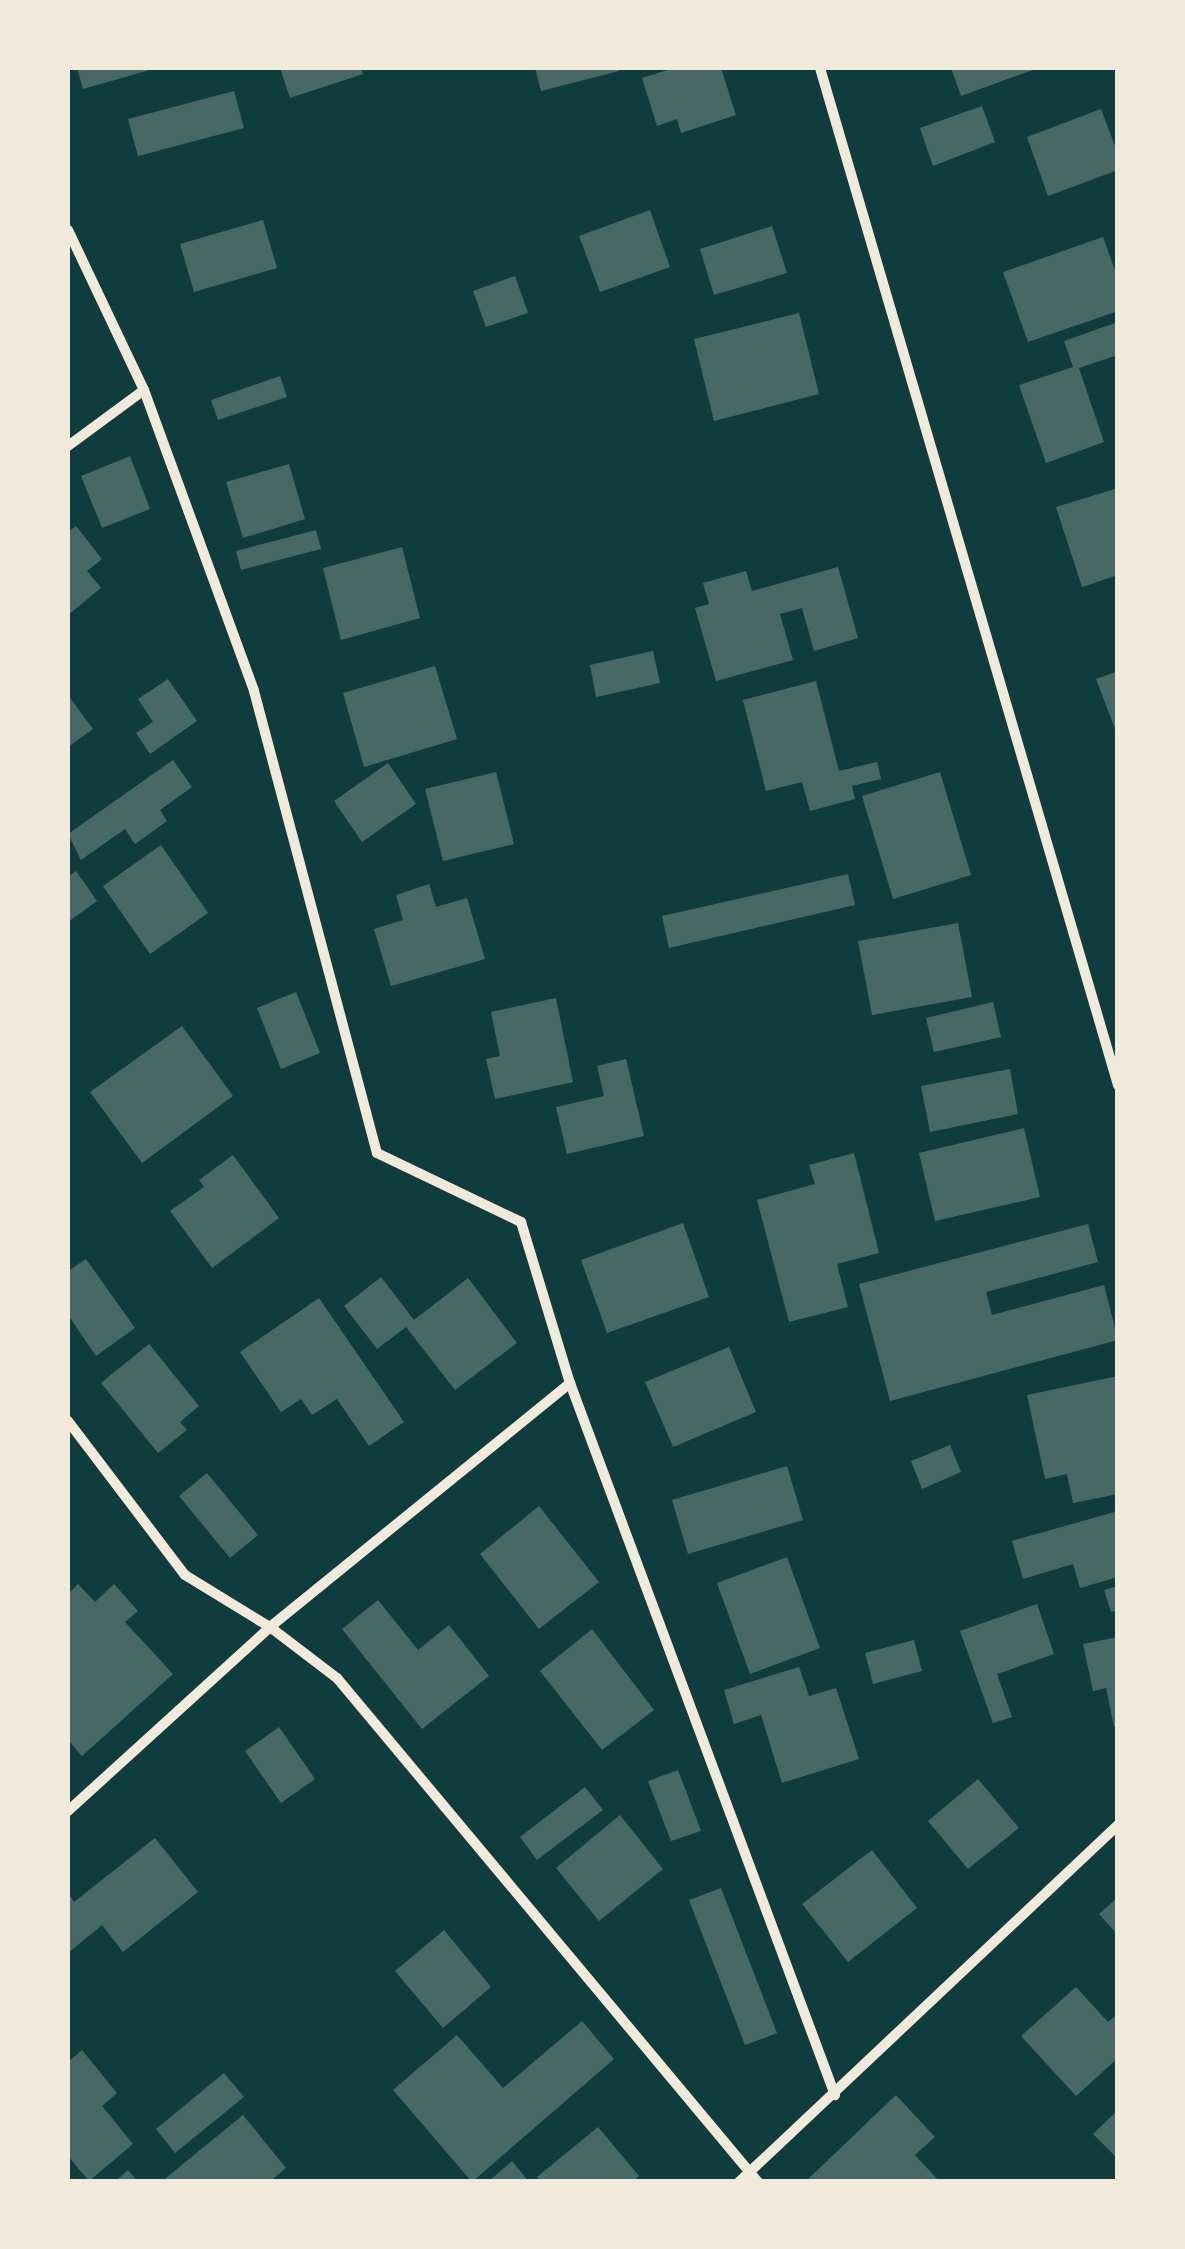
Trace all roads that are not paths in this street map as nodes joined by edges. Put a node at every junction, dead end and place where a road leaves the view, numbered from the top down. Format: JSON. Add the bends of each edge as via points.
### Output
{"nodes":[{"id":1,"x":820,"y":68,"type":"edge"},
{"id":2,"x":68,"y":230,"type":"edge"},
{"id":3,"x":144,"y":390,"type":"junction"},
{"id":4,"x":68,"y":446,"type":"edge"},
{"id":5,"x":1118,"y":1084,"type":"edge"},
{"id":6,"x":570,"y":1383,"type":"junction"},
{"id":7,"x":68,"y":1421,"type":"edge"},
{"id":8,"x":270,"y":1627,"type":"junction"},
{"id":9,"x":68,"y":1811,"type":"edge"},
{"id":10,"x":1118,"y":1826,"type":"edge"},
{"id":11,"x":835,"y":2095,"type":"junction"},
{"id":12,"x":754,"y":2177,"type":"edge"},
{"id":13,"x":739,"y":2182,"type":"edge"}],
"edges":[{"from":1,"to":5,"type":"street"},
{"from":2,"to":3,"type":"street"},
{"from":3,"to":4,"type":"street"},
{"from":3,"to":6,"type":"street","via":[[254,691],[378,1152],[520,1222]]},
{"from":6,"to":8,"type":"street"},
{"from":6,"to":11,"type":"street"},
{"from":7,"to":8,"type":"street","via":[[186,1576]]},
{"from":8,"to":9,"type":"street"},
{"from":8,"to":12,"type":"street","via":[[338,1678]]},
{"from":10,"to":11,"type":"street"},
{"from":11,"to":12,"type":"street"},
{"from":12,"to":13,"type":"street"}]}
